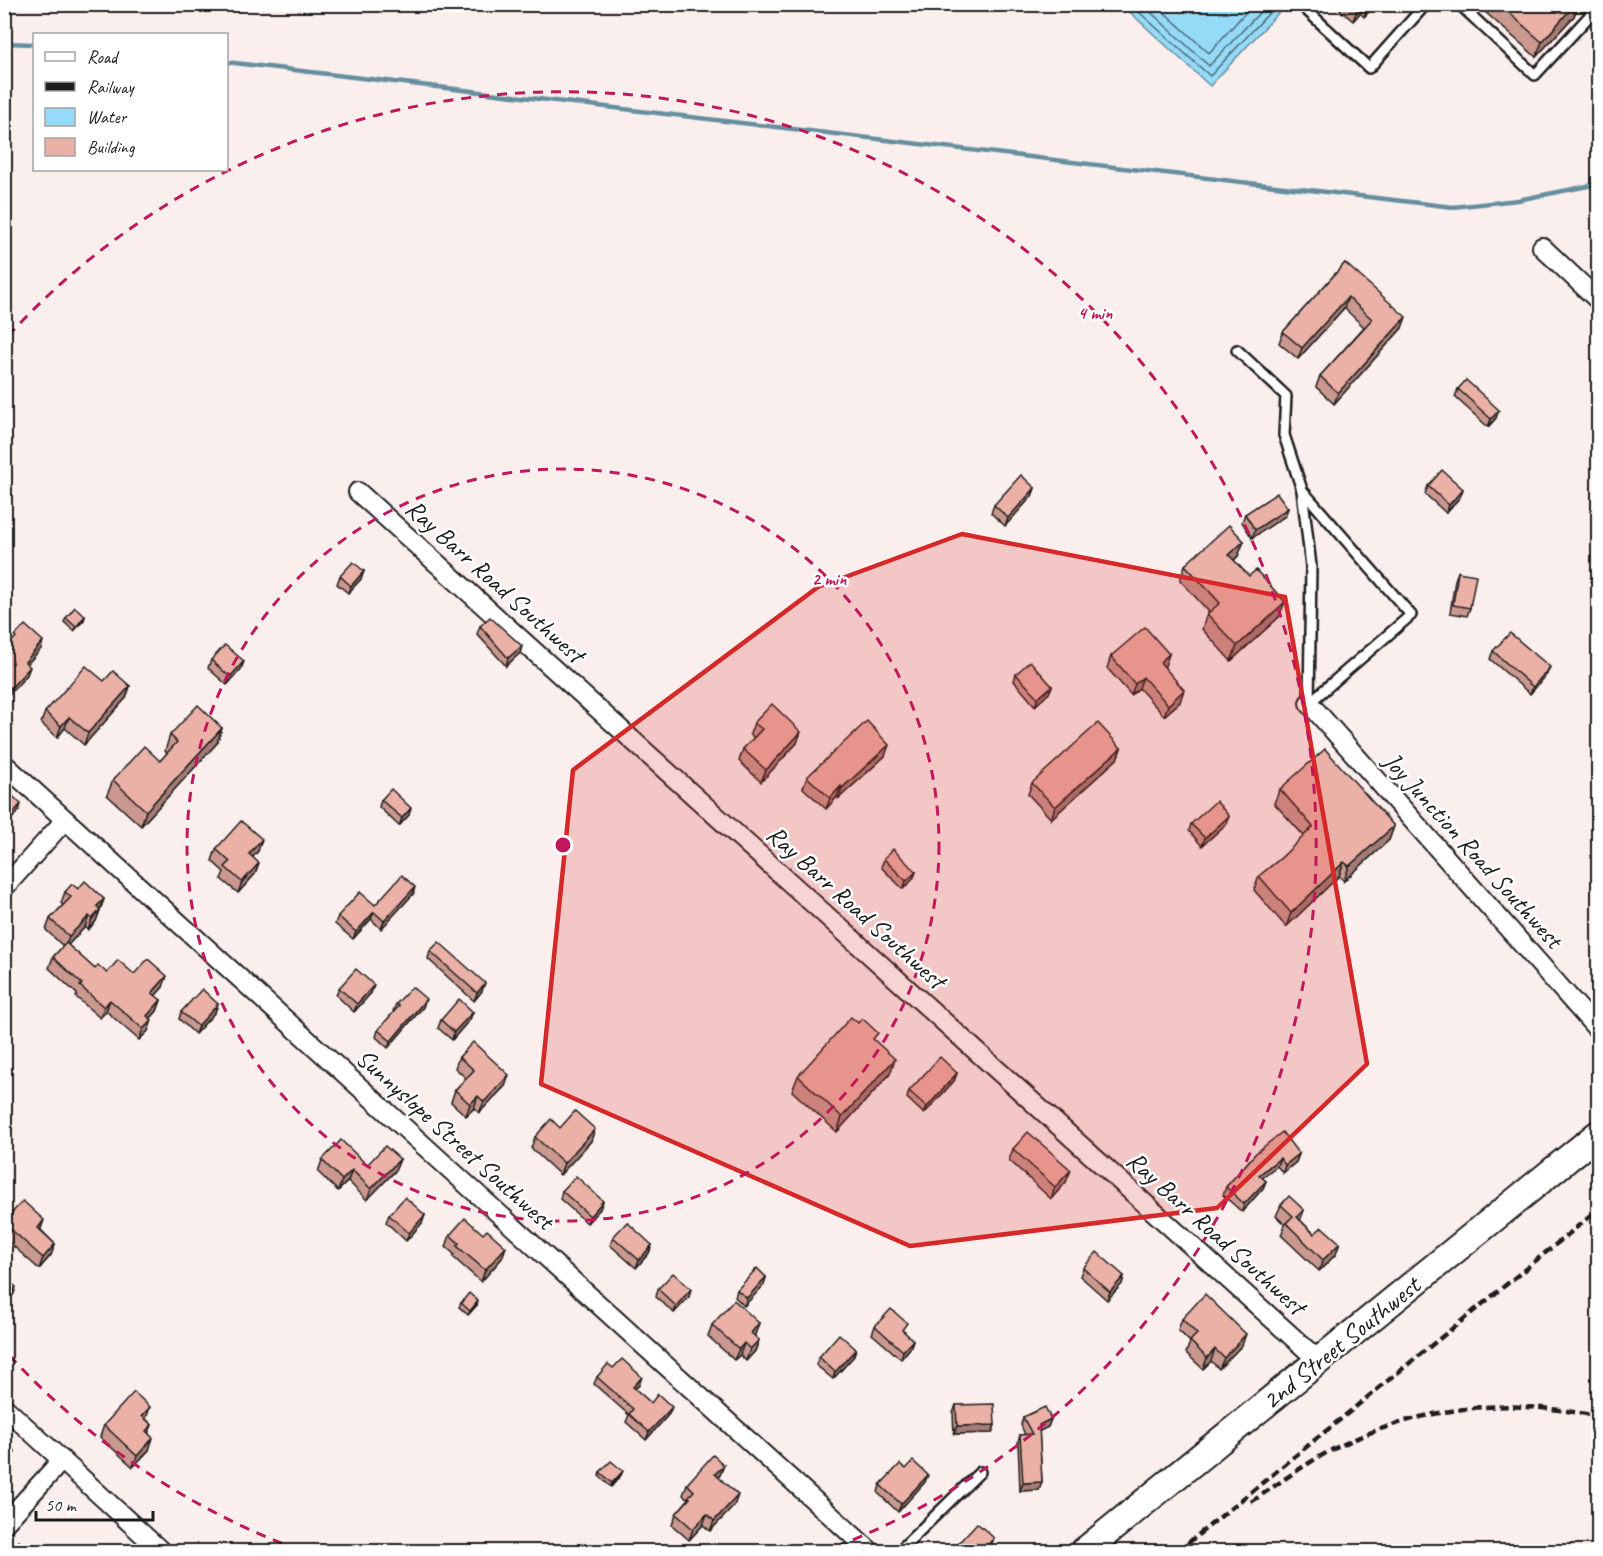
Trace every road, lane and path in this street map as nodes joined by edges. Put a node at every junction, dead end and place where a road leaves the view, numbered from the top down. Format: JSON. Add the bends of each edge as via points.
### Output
{"nodes":[{"id":1,"x":1300,"y":4,"type":"edge"},
{"id":2,"x":1426,"y":4,"type":"edge"},
{"id":3,"x":1459,"y":4,"type":"edge"},
{"id":4,"x":1585,"y":4,"type":"edge"},
{"id":5,"x":1542,"y":247,"type":"dead end"},
{"id":6,"x":1599,"y":300,"type":"edge"},
{"id":7,"x":1237,"y":350,"type":"dead end"},
{"id":8,"x":1302,"y":490,"type":"junction"},
{"id":9,"x":358,"y":492,"type":"dead end"},
{"id":10,"x":1309,"y":703,"type":"junction"},
{"id":11,"x":4,"y":764,"type":"edge"},
{"id":12,"x":65,"y":820,"type":"junction"},
{"id":13,"x":4,"y":888,"type":"edge"},
{"id":14,"x":1599,"y":1030,"type":"edge"},
{"id":15,"x":1599,"y":1134,"type":"edge"},
{"id":16,"x":1319,"y":1361,"type":"junction"},
{"id":17,"x":4,"y":1407,"type":"edge"},
{"id":18,"x":62,"y":1460,"type":"junction"},
{"id":19,"x":980,"y":1473,"type":"dead end"},
{"id":20,"x":4,"y":1524,"type":"edge"},
{"id":21,"x":162,"y":1551,"type":"edge"},
{"id":22,"x":871,"y":1551,"type":"edge"},
{"id":23,"x":898,"y":1551,"type":"edge"},
{"id":24,"x":1083,"y":1551,"type":"edge"}],
"edges":[{"from":1,"to":2,"type":"lane","via":[[1369,68]]},
{"from":3,"to":4,"type":"lane","via":[[1535,75],[1593,12]]},
{"from":5,"to":6,"type":"street"},
{"from":7,"to":8,"type":"lane","via":[[1286,396],[1284,435]]},
{"from":8,"to":10,"type":"lane","via":[[1311,566]]},
{"from":8,"to":10,"type":"lane","via":[[1411,615]]},
{"from":9,"to":16,"type":"street","name":"Ray Barr Road Southwest"},
{"from":10,"to":14,"type":"street","name":"Joy Junction Road Southwest"},
{"from":11,"to":12,"type":"street","name":"Sunnyslope Street Southwest"},
{"from":12,"to":13,"type":"street"},
{"from":12,"to":22,"type":"street","name":"Sunnyslope Street Southwest"},
{"from":15,"to":16,"type":"street","name":"2nd Street Southwest"},
{"from":16,"to":24,"type":"street","name":"2nd Street Southwest"},
{"from":17,"to":18,"type":"street"},
{"from":18,"to":20,"type":"street"},
{"from":18,"to":21,"type":"street"},
{"from":19,"to":23,"type":"lane"}]}
